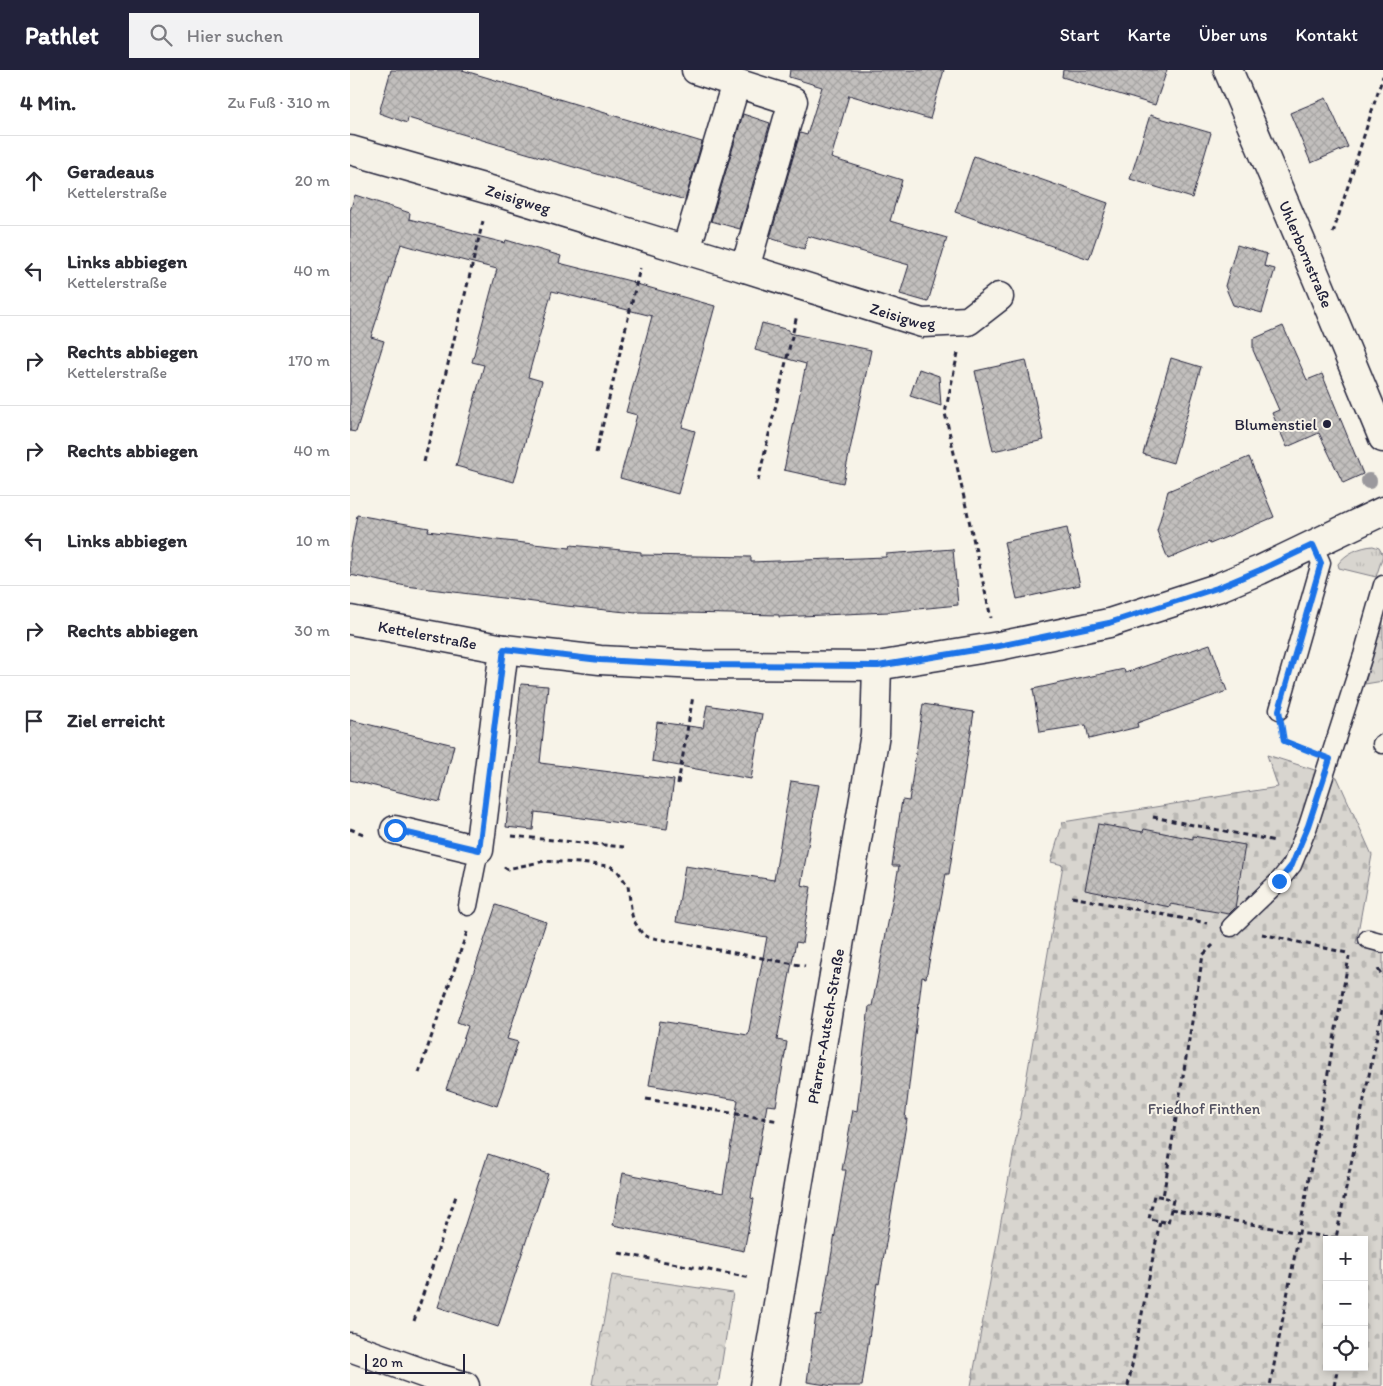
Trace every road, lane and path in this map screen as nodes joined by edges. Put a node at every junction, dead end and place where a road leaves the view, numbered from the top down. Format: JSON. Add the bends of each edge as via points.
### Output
{"nodes":[{"id":1,"x":696,"y":70,"type":"edge"},
{"id":2,"x":1228,"y":70,"type":"edge"},
{"id":3,"x":1383,"y":76,"type":"edge"},
{"id":4,"x":736,"y":83,"type":"junction"},
{"id":5,"x":350,"y":150,"type":"edge"},
{"id":6,"x":484,"y":217,"type":"dead end"},
{"id":7,"x":1330,"y":241,"type":"dead end"},
{"id":8,"x":686,"y":250,"type":"junction"},
{"id":9,"x":641,"y":265,"type":"dead end"},
{"id":10,"x":745,"y":268,"type":"junction"},
{"id":11,"x":999,"y":297,"type":"dead end"},
{"id":12,"x":797,"y":314,"type":"dead end"},
{"id":13,"x":958,"y":352,"type":"dead end"},
{"id":14,"x":1383,"y":438,"type":"edge"},
{"id":15,"x":596,"y":453,"type":"dead end"},
{"id":16,"x":424,"y":462,"type":"dead end"},
{"id":17,"x":758,"y":481,"type":"dead end"},
{"id":18,"x":1383,"y":511,"type":"edge"},
{"id":19,"x":1313,"y":545,"type":"junction"},
{"id":20,"x":1383,"y":585,"type":"edge"},
{"id":21,"x":991,"y":619,"type":"dead end"},
{"id":22,"x":350,"y":620,"type":"edge"},
{"id":23,"x":504,"y":649,"type":"junction"},
{"id":24,"x":878,"y":666,"type":"junction"},
{"id":25,"x":693,"y":692,"type":"dead end"},
{"id":26,"x":1279,"y":710,"type":"joint"},
{"id":27,"x":1330,"y":759,"type":"junction"},
{"id":28,"x":678,"y":784,"type":"dead end"},
{"id":29,"x":1153,"y":817,"type":"dead end"},
{"id":30,"x":395,"y":830,"type":"dead end"},
{"id":31,"x":1300,"y":845,"type":"junction"},
{"id":32,"x":479,"y":847,"type":"junction"},
{"id":33,"x":624,"y":847,"type":"dead end"},
{"id":34,"x":1072,"y":897,"type":"dead end"},
{"id":35,"x":468,"y":906,"type":"joint"},
{"id":36,"x":1231,"y":927,"type":"junction"},
{"id":37,"x":1374,"y":965,"type":"dead end"},
{"id":38,"x":806,"y":966,"type":"dead end"},
{"id":39,"x":1383,"y":977,"type":"edge"},
{"id":40,"x":1383,"y":1006,"type":"edge"},
{"id":41,"x":419,"y":1073,"type":"dead end"},
{"id":42,"x":646,"y":1099,"type":"dead end"},
{"id":43,"x":780,"y":1122,"type":"dead end"},
{"id":44,"x":457,"y":1193,"type":"dead end"},
{"id":45,"x":1163,"y":1198,"type":"junction"},
{"id":46,"x":1171,"y":1209,"type":"junction"},
{"id":47,"x":1160,"y":1221,"type":"junction"},
{"id":48,"x":1299,"y":1233,"type":"junction"},
{"id":49,"x":1323,"y":1236,"type":"edge"},
{"id":50,"x":1336,"y":1236,"type":"edge"},
{"id":51,"x":619,"y":1253,"type":"dead end"},
{"id":52,"x":754,"y":1278,"type":"dead end"},
{"id":53,"x":414,"y":1321,"type":"dead end"},
{"id":54,"x":350,"y":1347,"type":"edge"},
{"id":55,"x":1337,"y":1371,"type":"edge"},
{"id":56,"x":432,"y":1381,"type":"edge"},
{"id":57,"x":465,"y":1386,"type":"edge"},
{"id":58,"x":764,"y":1386,"type":"edge"},
{"id":59,"x":1128,"y":1386,"type":"edge"},
{"id":60,"x":1270,"y":1386,"type":"edge"},
{"id":61,"x":1334,"y":1386,"type":"edge"}],
"edges":[{"from":1,"to":4,"type":"street"},
{"from":2,"to":14,"type":"street","name":"Uhlerbornstraße"},
{"from":3,"to":7,"type":"path"},
{"from":4,"to":8,"type":"street"},
{"from":4,"to":10,"type":"street","via":[[793,102]]},
{"from":5,"to":8,"type":"street","name":"Zeisigweg"},
{"from":6,"to":16,"type":"path"},
{"from":8,"to":10,"type":"street","name":"Zeisigweg"},
{"from":9,"to":15,"type":"path"},
{"from":10,"to":11,"type":"street","name":"Zeisigweg","via":[[922,323],[968,321]]},
{"from":12,"to":17,"type":"path"},
{"from":13,"to":21,"type":"path","via":[[944,413]]},
{"from":18,"to":19,"type":"street","name":"Kettelerstraße"},
{"from":19,"to":24,"type":"street","name":"Kettelerstraße","via":[[1217,588],[1109,623]]},
{"from":19,"to":26,"type":"lane","via":[[1321,563]]},
{"from":20,"to":27,"type":"lane"},
{"from":22,"to":23,"type":"street","name":"Kettelerstraße"},
{"from":23,"to":24,"type":"street","name":"Kettelerstraße","via":[[600,660],[698,665]]},
{"from":23,"to":32,"type":"street"},
{"from":24,"to":58,"type":"street","name":"Pfarrer-Autsch-Straße","via":[[875,734]]},
{"from":25,"to":28,"type":"path"},
{"from":26,"to":27,"type":"path","via":[[1284,741]]},
{"from":27,"to":31,"type":"lane"},
{"from":29,"to":31,"type":"path"},
{"from":30,"to":32,"type":"street"},
{"from":31,"to":36,"type":"lane","via":[[1292,865],[1279,881]]},
{"from":32,"to":33,"type":"path"},
{"from":32,"to":35,"type":"lane"},
{"from":32,"to":38,"type":"path","via":[[507,868],[545,861],[610,866],[617,870],[628,886],[632,915],[643,935]]},
{"from":34,"to":36,"type":"path"},
{"from":35,"to":41,"type":"path","via":[[474,909]]},
{"from":36,"to":45,"type":"path","via":[[1203,955]]},
{"from":36,"to":48,"type":"path","via":[[1350,954]]},
{"from":37,"to":39,"type":"path"},
{"from":40,"to":50,"type":"path"},
{"from":42,"to":43,"type":"path"},
{"from":44,"to":53,"type":"path"},
{"from":45,"to":46,"type":"path","via":[[1173,1200]]},
{"from":45,"to":47,"type":"path","via":[[1154,1195],[1149,1219]]},
{"from":46,"to":47,"type":"path","via":[[1168,1223]]},
{"from":46,"to":48,"type":"path"},
{"from":47,"to":59,"type":"path"},
{"from":48,"to":49,"type":"path"},
{"from":48,"to":60,"type":"path"},
{"from":51,"to":52,"type":"path"},
{"from":54,"to":56,"type":"street"},
{"from":55,"to":61,"type":"path"},
{"from":56,"to":57,"type":"street"}]}
